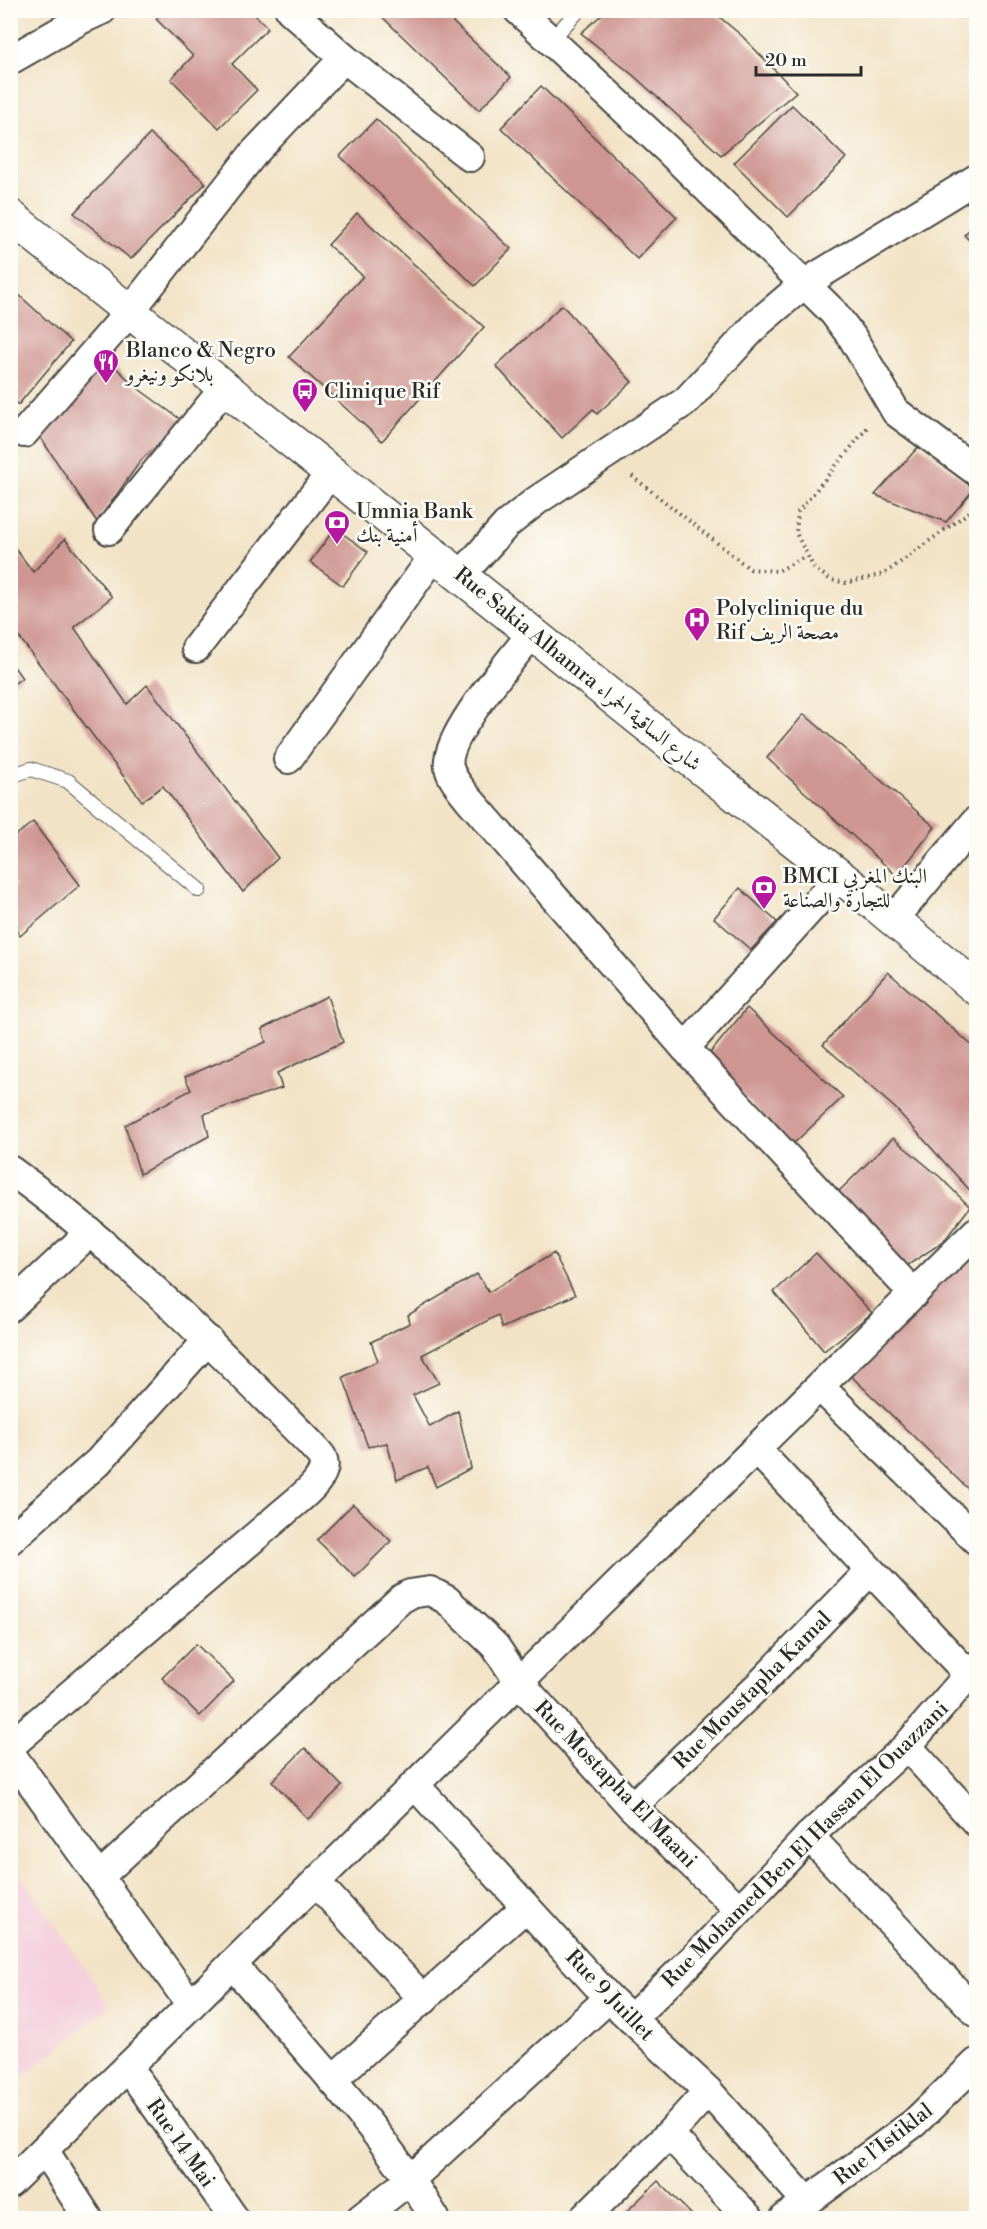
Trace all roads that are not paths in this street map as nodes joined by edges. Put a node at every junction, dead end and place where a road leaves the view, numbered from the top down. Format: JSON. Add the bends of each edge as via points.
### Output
{"nodes":[{"id":1,"x":102,"y":10,"type":"edge"},
{"id":2,"x":290,"y":10,"type":"edge"},
{"id":3,"x":518,"y":10,"type":"edge"},
{"id":4,"x":579,"y":10,"type":"edge"},
{"id":5,"x":550,"y":41,"type":"junction"},
{"id":6,"x":344,"y":58,"type":"junction"},
{"id":7,"x":10,"y":60,"type":"edge"},
{"id":8,"x":470,"y":157,"type":"dead end"},
{"id":9,"x":976,"y":179,"type":"edge"},
{"id":10,"x":10,"y":216,"type":"edge"},
{"id":11,"x":804,"y":284,"type":"junction"},
{"id":12,"x":130,"y":310,"type":"junction"},
{"id":13,"x":226,"y":386,"type":"junction"},
{"id":14,"x":24,"y":433,"type":"dead end"},
{"id":15,"x":332,"y":471,"type":"junction"},
{"id":16,"x":976,"y":471,"type":"edge"},
{"id":17,"x":109,"y":530,"type":"dead end"},
{"id":18,"x":435,"y":553,"type":"junction"},
{"id":19,"x":462,"y":574,"type":"junction"},
{"id":20,"x":533,"y":632,"type":"junction"},
{"id":21,"x":195,"y":648,"type":"dead end"},
{"id":22,"x":288,"y":759,"type":"dead end"},
{"id":23,"x":10,"y":776,"type":"edge"},
{"id":24,"x":976,"y":821,"type":"edge"},
{"id":25,"x":838,"y":877,"type":"junction"},
{"id":26,"x":200,"y":890,"type":"dead end"},
{"id":27,"x":894,"y":919,"type":"junction"},
{"id":28,"x":976,"y":988,"type":"edge"},
{"id":29,"x":685,"y":1048,"type":"junction"},
{"id":30,"x":10,"y":1170,"type":"edge"},
{"id":31,"x":90,"y":1232,"type":"junction"},
{"id":32,"x":976,"y":1232,"type":"edge"},
{"id":33,"x":914,"y":1294,"type":"junction"},
{"id":34,"x":10,"y":1307,"type":"edge"},
{"id":35,"x":208,"y":1340,"type":"junction"},
{"id":36,"x":820,"y":1387,"type":"junction"},
{"id":37,"x":756,"y":1449,"type":"junction"},
{"id":38,"x":10,"y":1540,"type":"edge"},
{"id":39,"x":976,"y":1540,"type":"edge"},
{"id":40,"x":870,"y":1571,"type":"junction"},
{"id":41,"x":973,"y":1670,"type":"edge"},
{"id":42,"x":519,"y":1682,"type":"junction"},
{"id":43,"x":10,"y":1746,"type":"edge"},
{"id":44,"x":907,"y":1746,"type":"junction"},
{"id":45,"x":10,"y":1753,"type":"edge"},
{"id":46,"x":415,"y":1785,"type":"junction"},
{"id":47,"x":632,"y":1807,"type":"junction"},
{"id":48,"x":976,"y":1822,"type":"edge"},
{"id":49,"x":809,"y":1836,"type":"junction"},
{"id":50,"x":99,"y":1877,"type":"junction"},
{"id":51,"x":316,"y":1882,"type":"junction"},
{"id":52,"x":526,"y":1907,"type":"junction"},
{"id":53,"x":739,"y":1909,"type":"junction"},
{"id":54,"x":232,"y":1964,"type":"junction"},
{"id":55,"x":609,"y":1998,"type":"junction"},
{"id":56,"x":424,"y":2000,"type":"junction"},
{"id":57,"x":191,"y":2005,"type":"junction"},
{"id":58,"x":976,"y":2012,"type":"edge"},
{"id":59,"x":631,"y":2019,"type":"junction"},
{"id":60,"x":976,"y":2063,"type":"edge"},
{"id":61,"x":128,"y":2067,"type":"junction"},
{"id":62,"x":332,"y":2080,"type":"junction"},
{"id":63,"x":708,"y":2091,"type":"junction"},
{"id":64,"x":669,"y":2134,"type":"junction"},
{"id":65,"x":44,"y":2150,"type":"junction"},
{"id":66,"x":411,"y":2179,"type":"junction"},
{"id":67,"x":10,"y":2183,"type":"edge"},
{"id":68,"x":796,"y":2210,"type":"edge"},
{"id":69,"x":88,"y":2218,"type":"edge"},
{"id":70,"x":234,"y":2218,"type":"edge"},
{"id":71,"x":361,"y":2218,"type":"edge"},
{"id":72,"x":435,"y":2218,"type":"edge"},
{"id":73,"x":584,"y":2218,"type":"edge"},
{"id":74,"x":749,"y":2218,"type":"edge"}],
"edges":[{"from":1,"to":7,"type":"street"},
{"from":2,"to":6,"type":"street"},
{"from":3,"to":5,"type":"street"},
{"from":4,"to":5,"type":"lane"},
{"from":5,"to":11,"type":"street"},
{"from":6,"to":8,"type":"street"},
{"from":6,"to":12,"type":"street","via":[[254,153]]},
{"from":9,"to":11,"type":"street"},
{"from":10,"to":12,"type":"street","name":"Rue Sakia Alhamra شارع الساقية الحمراء"},
{"from":11,"to":16,"type":"street","via":[[852,337],[896,412]]},
{"from":11,"to":19,"type":"street","via":[[758,323],[686,401],[536,501],[506,525]]},
{"from":12,"to":13,"type":"street","name":"Rue Sakia Alhamra شارع الساقية الحمراء"},
{"from":12,"to":14,"type":"street"},
{"from":13,"to":15,"type":"street","name":"Rue Sakia Alhamra شارع الساقية الحمراء"},
{"from":13,"to":17,"type":"street"},
{"from":15,"to":18,"type":"street","name":"Rue Sakia Alhamra شارع الساقية الحمراء"},
{"from":15,"to":21,"type":"street"},
{"from":18,"to":19,"type":"street","name":"Rue Sakia Alhamra شارع الساقية الحمراء"},
{"from":18,"to":22,"type":"street"},
{"from":19,"to":20,"type":"street","name":"Rue Sakia Alhamra شارع الساقية الحمراء"},
{"from":20,"to":25,"type":"street","name":"Rue Sakia Alhamra شارع الساقية الحمراء"},
{"from":20,"to":29,"type":"street","via":[[474,709],[452,744],[448,765],[468,798]]},
{"from":23,"to":26,"type":"lane","via":[[31,768],[68,781]]},
{"from":24,"to":27,"type":"street"},
{"from":25,"to":27,"type":"street","name":"Rue Sakia Alhamra شارع الساقية الحمراء"},
{"from":25,"to":29,"type":"street"},
{"from":27,"to":28,"type":"street","name":"Rue Sakia Alhamra شارع الساقية الحمراء"},
{"from":29,"to":33,"type":"street"},
{"from":30,"to":31,"type":"street"},
{"from":31,"to":34,"type":"street"},
{"from":31,"to":35,"type":"street"},
{"from":32,"to":33,"type":"street"},
{"from":33,"to":36,"type":"street"},
{"from":35,"to":38,"type":"street","via":[[98,1462]]},
{"from":35,"to":43,"type":"street","via":[[322,1457],[321,1475],[174,1608]]},
{"from":36,"to":37,"type":"street"},
{"from":36,"to":39,"type":"street"},
{"from":37,"to":40,"type":"street"},
{"from":37,"to":42,"type":"street"},
{"from":40,"to":41,"type":"street"},
{"from":40,"to":47,"type":"street","name":"Rue Moustapha Kamal"},
{"from":41,"to":44,"type":"street","name":"Rue Mohamed Ben El Hassan El Ouazzani"},
{"from":42,"to":46,"type":"street"},
{"from":42,"to":47,"type":"street","name":"Rue Mostapha El Maani"},
{"from":42,"to":50,"type":"street","name":"Rue Mostapha El Maani","via":[[495,1646],[447,1600],[430,1591],[410,1594]]},
{"from":44,"to":48,"type":"street"},
{"from":44,"to":49,"type":"street","name":"Rue Mohamed Ben El Hassan El Ouazzani"},
{"from":45,"to":50,"type":"street"},
{"from":46,"to":51,"type":"street"},
{"from":46,"to":52,"type":"street","name":"Rue 9 Juillet"},
{"from":47,"to":53,"type":"street","name":"Rue Mostapha El Maani"},
{"from":49,"to":53,"type":"street","name":"Rue Mohamed Ben El Hassan El Ouazzani"},
{"from":49,"to":58,"type":"street"},
{"from":50,"to":57,"type":"street"},
{"from":51,"to":54,"type":"street"},
{"from":51,"to":56,"type":"street"},
{"from":52,"to":55,"type":"street","name":"Rue 9 Juillet"},
{"from":52,"to":56,"type":"street"},
{"from":53,"to":59,"type":"street","name":"Rue Mohamed Ben El Hassan El Ouazzani"},
{"from":54,"to":57,"type":"street"},
{"from":54,"to":62,"type":"street"},
{"from":55,"to":59,"type":"street","name":"Rue 9 Juillet"},
{"from":55,"to":66,"type":"street"},
{"from":56,"to":62,"type":"street"},
{"from":57,"to":61,"type":"street"},
{"from":59,"to":63,"type":"street","name":"Rue 9 Juillet"},
{"from":60,"to":68,"type":"street","name":"Rue l’Istiklal","via":[[914,2123]]},
{"from":61,"to":65,"type":"street"},
{"from":61,"to":70,"type":"street","name":"Rue 14 Mai"},
{"from":62,"to":66,"type":"street"},
{"from":63,"to":64,"type":"street"},
{"from":63,"to":68,"type":"street","name":"Rue 9 Juillet"},
{"from":64,"to":73,"type":"street"},
{"from":64,"to":74,"type":"street"},
{"from":65,"to":67,"type":"street"},
{"from":65,"to":69,"type":"street"},
{"from":66,"to":71,"type":"street"},
{"from":66,"to":72,"type":"street"}]}
